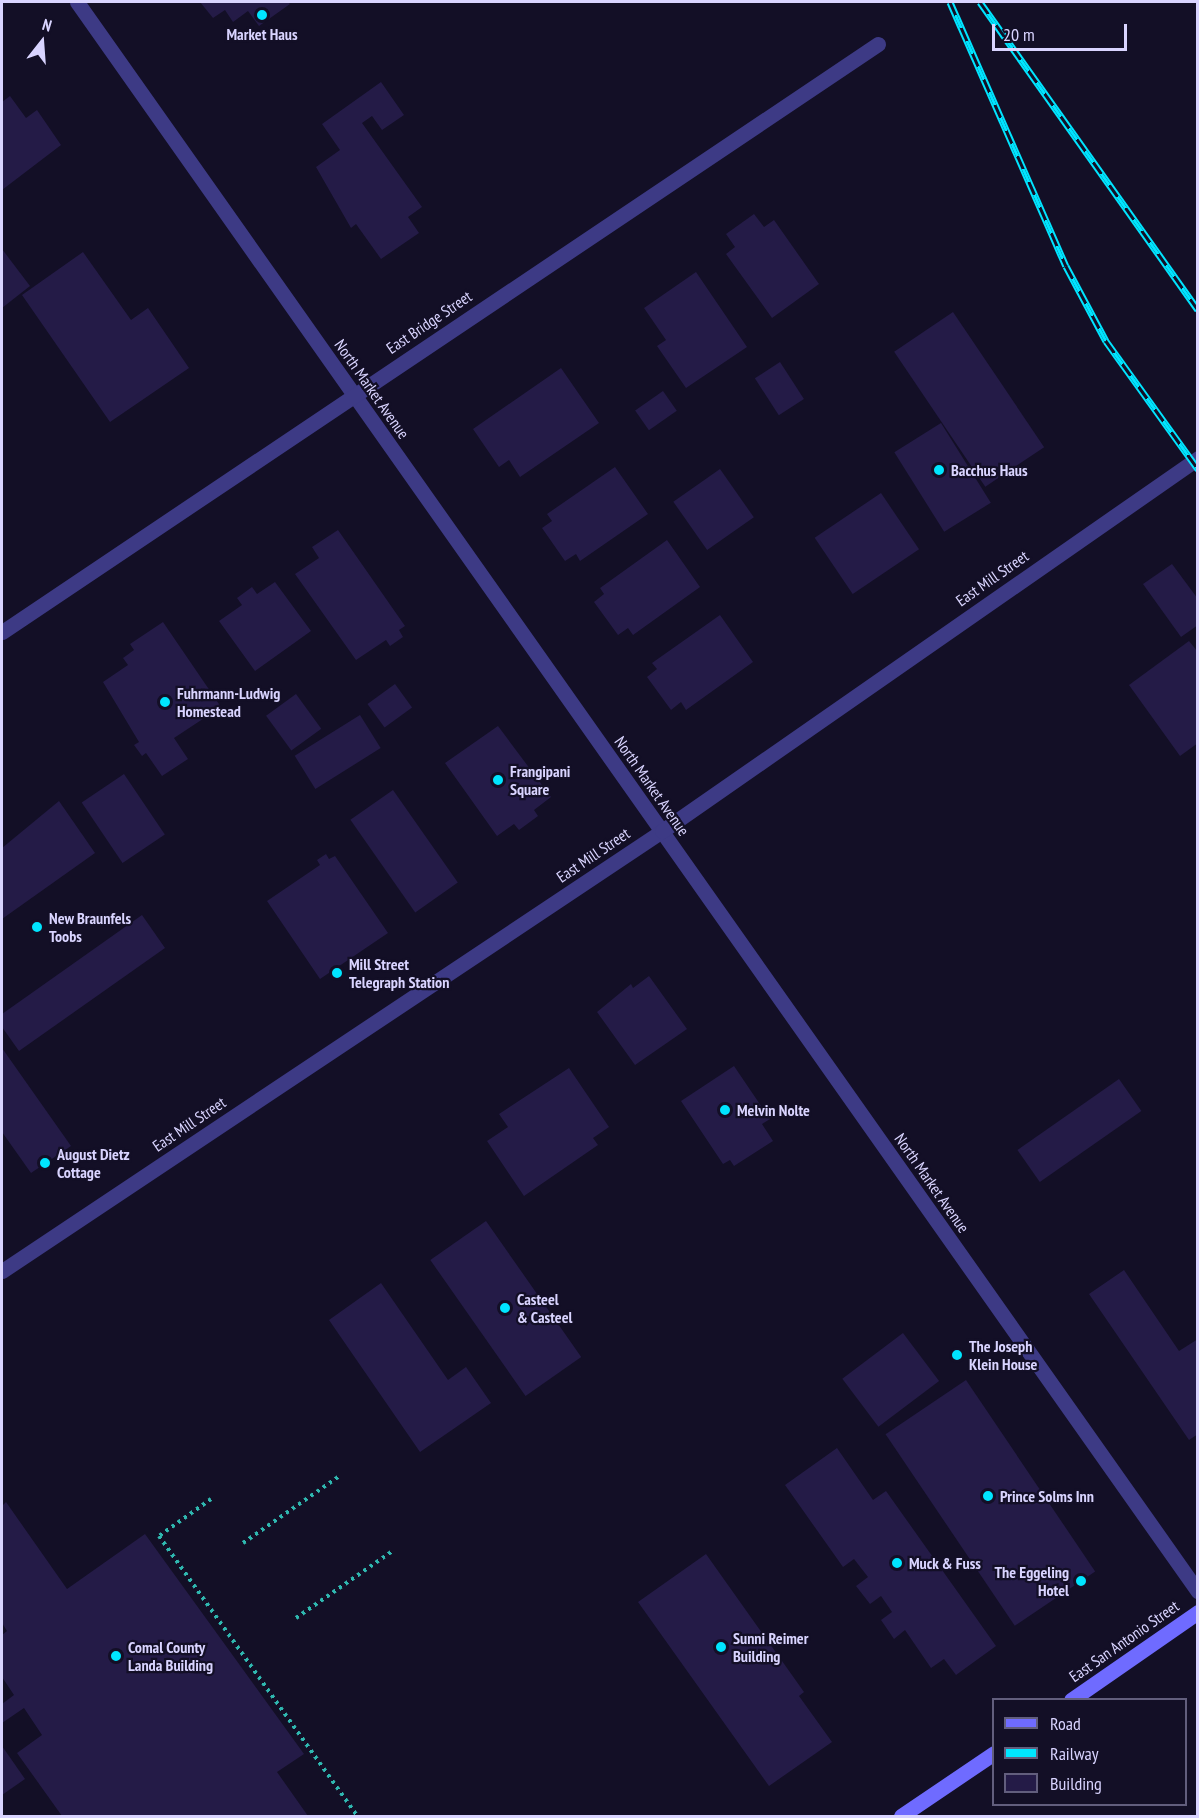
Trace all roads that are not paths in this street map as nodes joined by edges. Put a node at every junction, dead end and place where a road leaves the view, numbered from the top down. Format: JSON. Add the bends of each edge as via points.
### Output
{"nodes":[{"id":1,"x":77,"y":2,"type":"edge"},
{"id":2,"x":878,"y":44,"type":"dead end"},
{"id":3,"x":353,"y":394,"type":"junction"},
{"id":4,"x":1197,"y":458,"type":"edge"},
{"id":5,"x":2,"y":632,"type":"edge"},
{"id":6,"x":662,"y":831,"type":"junction"},
{"id":7,"x":2,"y":1271,"type":"edge"},
{"id":8,"x":1197,"y":1592,"type":"edge"},
{"id":9,"x":1197,"y":1612,"type":"edge"},
{"id":10,"x":1074,"y":1698,"type":"edge"},
{"id":11,"x":992,"y":1754,"type":"edge"},
{"id":12,"x":901,"y":1816,"type":"edge"}],
"edges":[{"from":1,"to":3,"type":"street","name":"North Market Avenue"},
{"from":2,"to":3,"type":"street","name":"East Bridge Street"},
{"from":3,"to":5,"type":"street","name":"East Bridge Street"},
{"from":3,"to":6,"type":"street","name":"North Market Avenue"},
{"from":4,"to":6,"type":"street","name":"East Mill Street"},
{"from":6,"to":7,"type":"street","name":"East Mill Street"},
{"from":6,"to":8,"type":"street","name":"North Market Avenue"},
{"from":9,"to":10,"type":"main road","name":"East San Antonio Street"},
{"from":11,"to":12,"type":"main road"}]}
